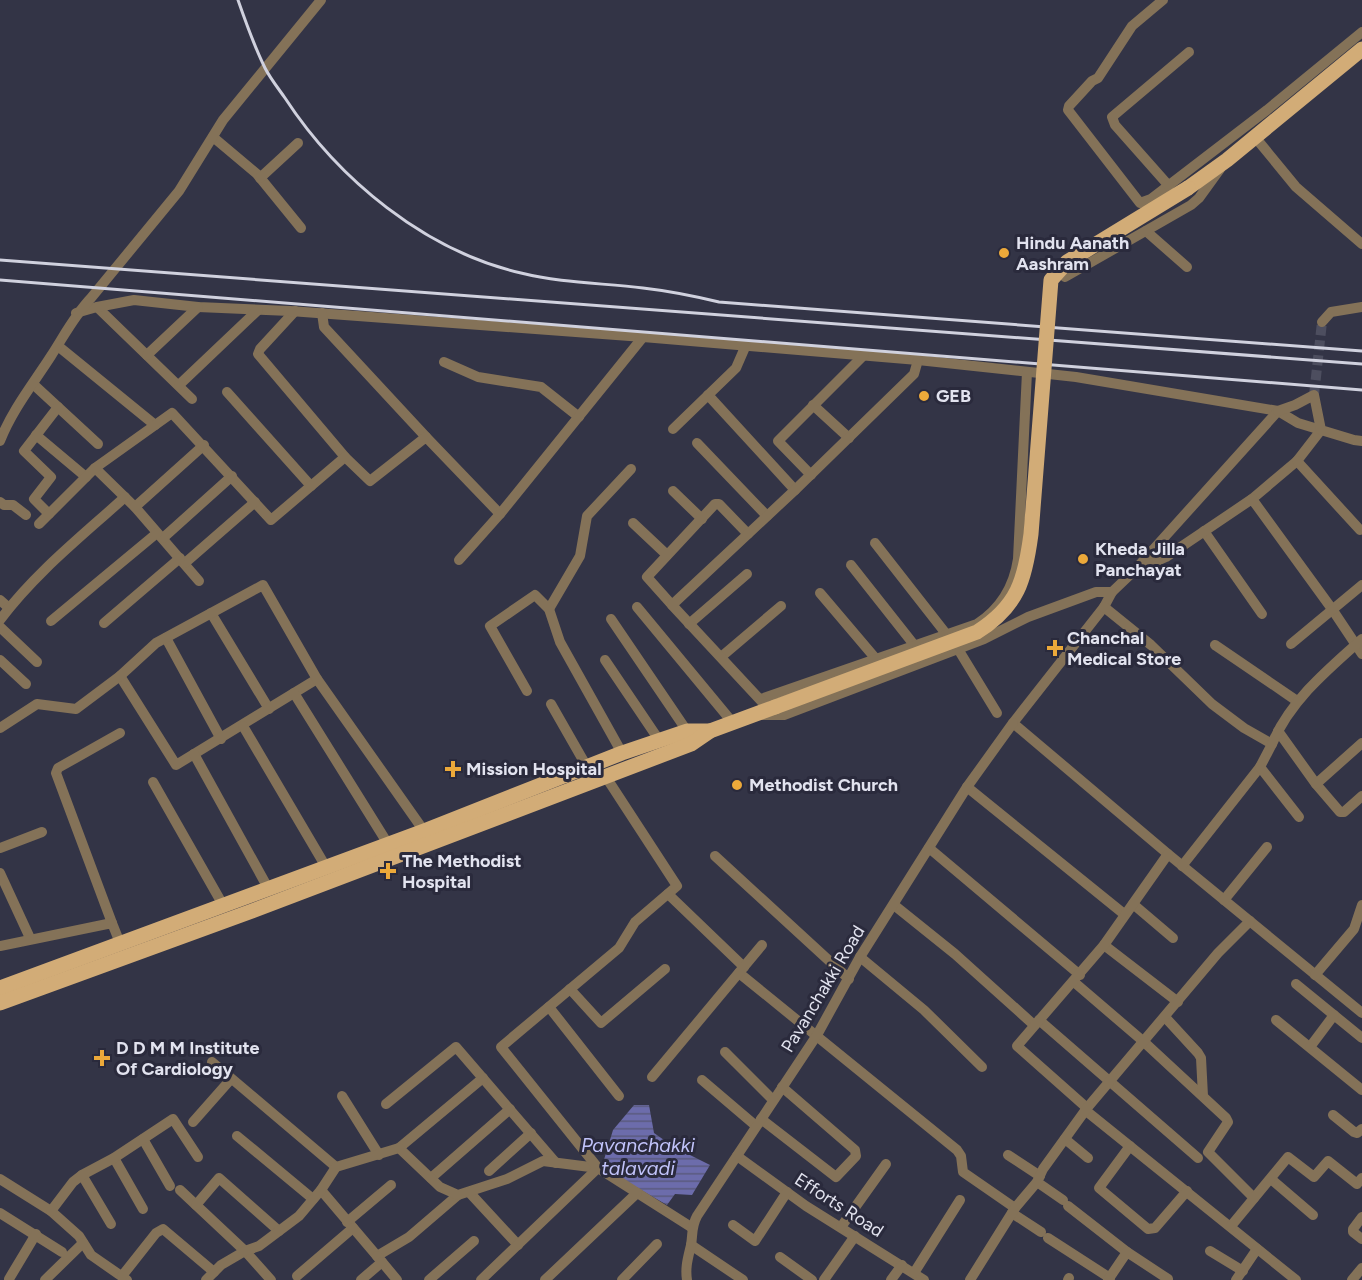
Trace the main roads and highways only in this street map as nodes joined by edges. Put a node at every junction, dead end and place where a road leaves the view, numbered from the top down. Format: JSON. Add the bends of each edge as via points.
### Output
{"nodes":[{"id":1,"x":1362,"y":49,"type":"edge"},
{"id":2,"x":710,"y":731,"type":"junction"},
{"id":3,"x":0,"y":988,"type":"edge"},
{"id":4,"x":0,"y":1003,"type":"edge"}],
"edges":[{"from":1,"to":2,"type":"main road","bridge":true,"via":[[1227,160],[1067,262],[1051,280],[1027,570],[1003,613],[977,632]]},
{"from":2,"to":3,"type":"main road","via":[[687,731],[622,753]]},
{"from":2,"to":4,"type":"main road","via":[[691,744],[606,777]]}]}
